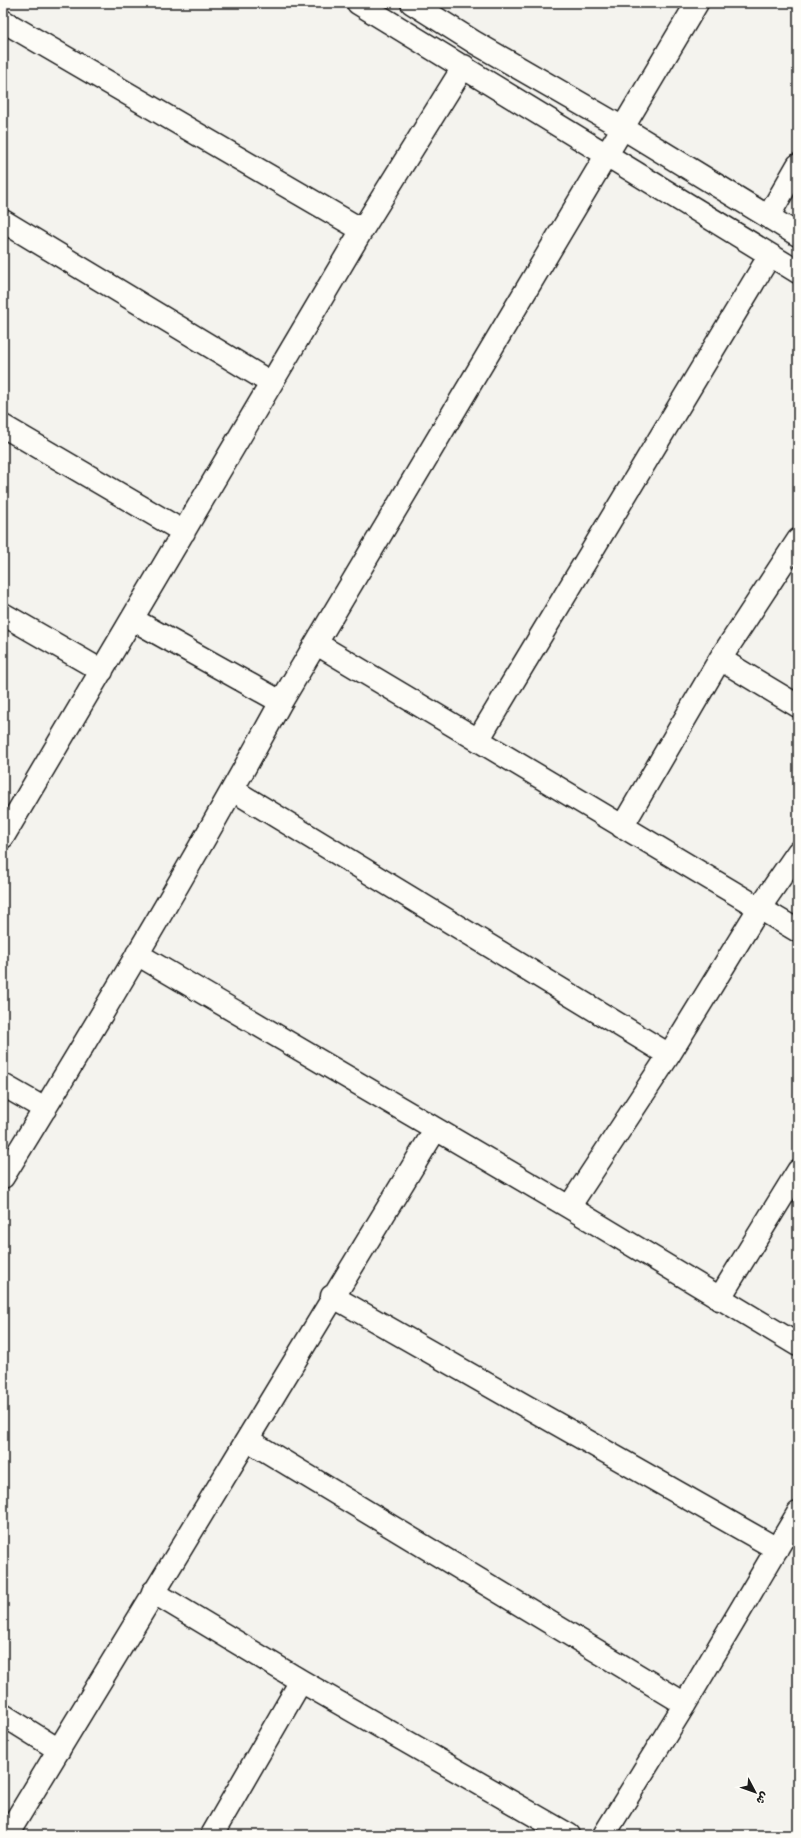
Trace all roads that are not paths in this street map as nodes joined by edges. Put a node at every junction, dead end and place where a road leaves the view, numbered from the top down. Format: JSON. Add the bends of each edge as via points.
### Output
{"nodes":[{"id":1,"x":358,"y":3,"type":"edge"},
{"id":2,"x":412,"y":3,"type":"edge"},
{"id":3,"x":697,"y":3,"type":"edge"},
{"id":4,"x":3,"y":21,"type":"edge"},
{"id":5,"x":464,"y":66,"type":"junction"},
{"id":6,"x":624,"y":128,"type":"junction"},
{"id":7,"x":608,"y":155,"type":"junction"},
{"id":8,"x":798,"y":165,"type":"edge"},
{"id":9,"x":768,"y":217,"type":"junction"},
{"id":10,"x":3,"y":221,"type":"edge"},
{"id":11,"x":362,"y":230,"type":"junction"},
{"id":12,"x":798,"y":235,"type":"edge"},
{"id":13,"x":770,"y":255,"type":"junction"},
{"id":14,"x":798,"y":272,"type":"edge"},
{"id":15,"x":271,"y":383,"type":"junction"},
{"id":16,"x":3,"y":426,"type":"edge"},
{"id":17,"x":184,"y":532,"type":"junction"},
{"id":18,"x":798,"y":540,"type":"edge"},
{"id":19,"x":3,"y":614,"type":"edge"},
{"id":20,"x":132,"y":619,"type":"junction"},
{"id":21,"x":317,"y":644,"type":"junction"},
{"id":22,"x":720,"y":659,"type":"junction"},
{"id":23,"x":102,"y":671,"type":"junction"},
{"id":24,"x":281,"y":702,"type":"junction"},
{"id":25,"x":798,"y":706,"type":"edge"},
{"id":26,"x":478,"y":740,"type":"junction"},
{"id":27,"x":233,"y":790,"type":"junction"},
{"id":28,"x":622,"y":827,"type":"junction"},
{"id":29,"x":3,"y":837,"type":"edge"},
{"id":30,"x":798,"y":852,"type":"edge"},
{"id":31,"x":760,"y":907,"type":"junction"},
{"id":32,"x":798,"y":931,"type":"edge"},
{"id":33,"x":137,"y":954,"type":"junction"},
{"id":34,"x":669,"y":1055,"type":"junction"},
{"id":35,"x":3,"y":1085,"type":"edge"},
{"id":36,"x":45,"y":1109,"type":"junction"},
{"id":37,"x":435,"y":1130,"type":"junction"},
{"id":38,"x":798,"y":1171,"type":"edge"},
{"id":39,"x":3,"y":1177,"type":"edge"},
{"id":40,"x":569,"y":1207,"type":"junction"},
{"id":41,"x":332,"y":1296,"type":"junction"},
{"id":42,"x":719,"y":1299,"type":"junction"},
{"id":43,"x":798,"y":1345,"type":"edge"},
{"id":44,"x":248,"y":1440,"type":"junction"},
{"id":45,"x":798,"y":1513,"type":"edge"},
{"id":46,"x":777,"y":1549,"type":"junction"},
{"id":47,"x":153,"y":1592,"type":"junction"},
{"id":48,"x":301,"y":1681,"type":"junction"},
{"id":49,"x":686,"y":1704,"type":"junction"},
{"id":50,"x":3,"y":1715,"type":"edge"},
{"id":51,"x":59,"y":1750,"type":"junction"},
{"id":52,"x":7,"y":1835,"type":"edge"},
{"id":53,"x":212,"y":1835,"type":"edge"},
{"id":54,"x":569,"y":1835,"type":"edge"},
{"id":55,"x":604,"y":1835,"type":"edge"}],
"edges":[{"from":1,"to":5,"type":"street"},
{"from":2,"to":6,"type":"street","via":[[474,42]]},
{"from":3,"to":6,"type":"street"},
{"from":4,"to":11,"type":"street"},
{"from":5,"to":7,"type":"street"},
{"from":5,"to":11,"type":"street"},
{"from":6,"to":7,"type":"street"},
{"from":6,"to":9,"type":"street"},
{"from":7,"to":13,"type":"street"},
{"from":7,"to":21,"type":"street"},
{"from":8,"to":9,"type":"street"},
{"from":9,"to":12,"type":"street"},
{"from":10,"to":15,"type":"street"},
{"from":11,"to":15,"type":"street"},
{"from":13,"to":14,"type":"street"},
{"from":13,"to":26,"type":"street"},
{"from":15,"to":17,"type":"street"},
{"from":16,"to":17,"type":"street"},
{"from":17,"to":20,"type":"street"},
{"from":18,"to":22,"type":"street"},
{"from":19,"to":23,"type":"street"},
{"from":20,"to":23,"type":"street"},
{"from":20,"to":24,"type":"street"},
{"from":21,"to":24,"type":"street"},
{"from":21,"to":26,"type":"street"},
{"from":22,"to":25,"type":"street"},
{"from":22,"to":28,"type":"street"},
{"from":23,"to":29,"type":"street"},
{"from":24,"to":27,"type":"street"},
{"from":26,"to":28,"type":"street"},
{"from":27,"to":33,"type":"street"},
{"from":27,"to":34,"type":"street"},
{"from":28,"to":31,"type":"street"},
{"from":30,"to":31,"type":"street"},
{"from":31,"to":32,"type":"street"},
{"from":31,"to":34,"type":"street"},
{"from":33,"to":36,"type":"street"},
{"from":33,"to":37,"type":"street"},
{"from":34,"to":40,"type":"street"},
{"from":35,"to":36,"type":"street"},
{"from":36,"to":39,"type":"street"},
{"from":37,"to":40,"type":"street"},
{"from":37,"to":41,"type":"street"},
{"from":38,"to":42,"type":"street"},
{"from":40,"to":42,"type":"street"},
{"from":41,"to":44,"type":"street"},
{"from":41,"to":46,"type":"street"},
{"from":42,"to":43,"type":"street"},
{"from":44,"to":47,"type":"street"},
{"from":44,"to":49,"type":"street"},
{"from":45,"to":46,"type":"street"},
{"from":46,"to":49,"type":"street"},
{"from":47,"to":48,"type":"street"},
{"from":47,"to":51,"type":"street"},
{"from":48,"to":53,"type":"street"},
{"from":48,"to":54,"type":"street"},
{"from":49,"to":55,"type":"street"},
{"from":50,"to":51,"type":"street"},
{"from":51,"to":52,"type":"street"}]}
